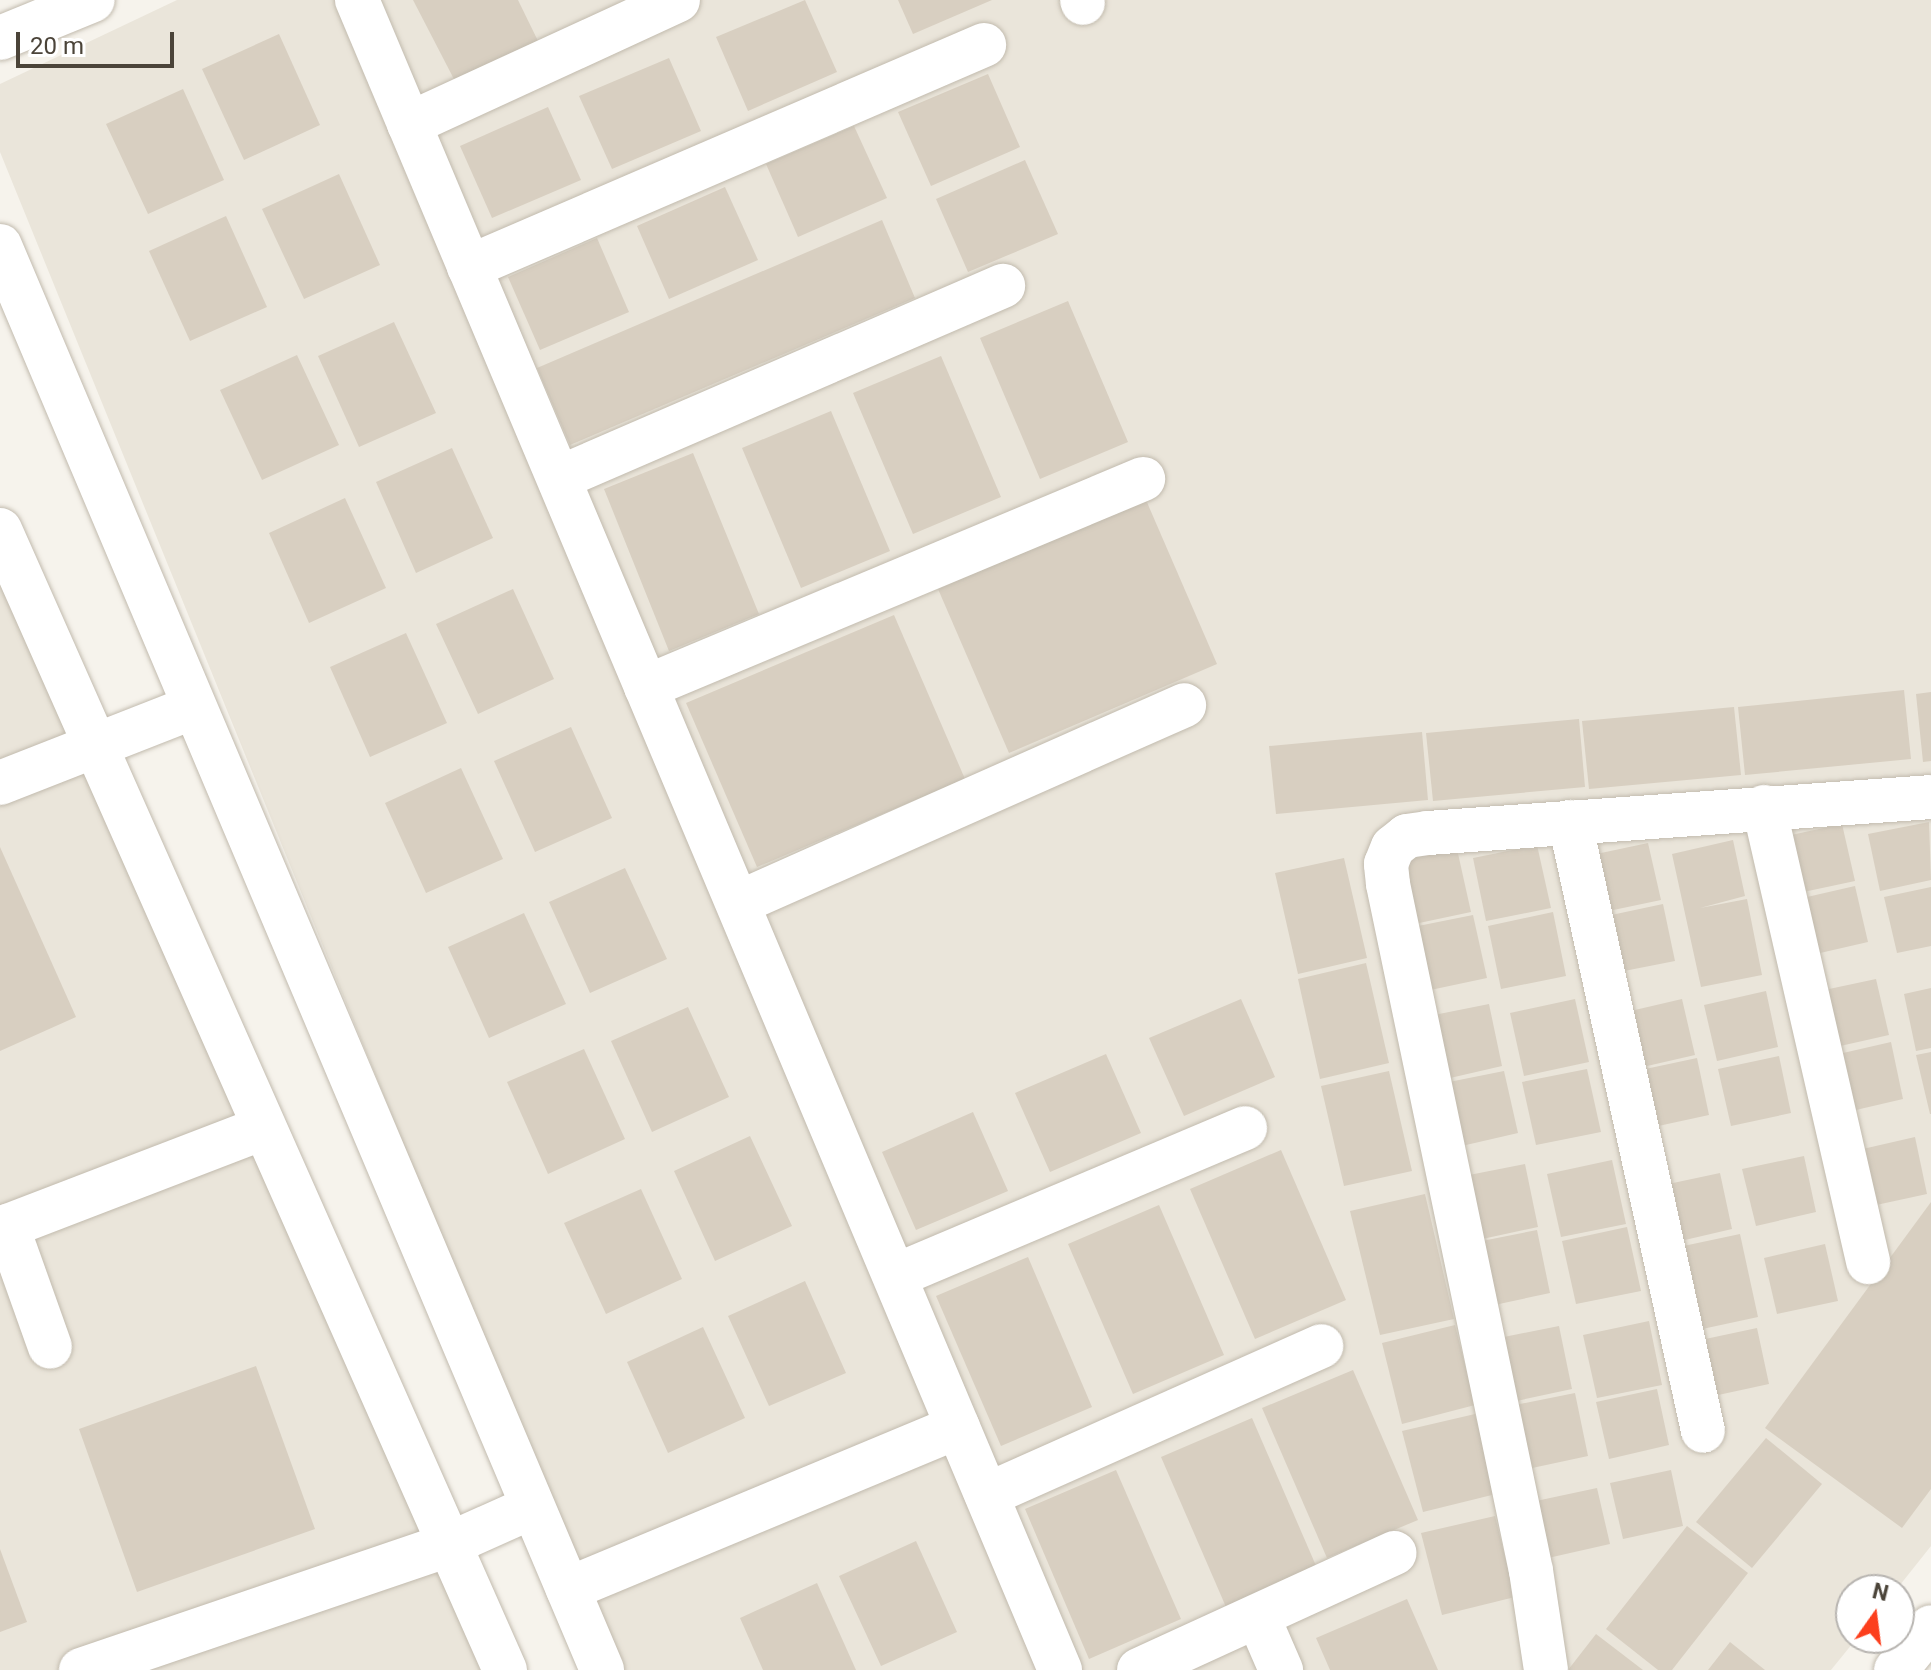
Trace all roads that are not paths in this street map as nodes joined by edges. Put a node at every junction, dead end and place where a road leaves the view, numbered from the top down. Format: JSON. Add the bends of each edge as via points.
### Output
{"nodes":[{"id":1,"x":93,"y":0,"type":"edge"},
{"id":2,"x":357,"y":0,"type":"edge"},
{"id":3,"x":678,"y":0,"type":"edge"},
{"id":4,"x":0,"y":38,"type":"edge"},
{"id":5,"x":984,"y":45,"type":"dead end"},
{"id":6,"x":409,"y":124,"type":"junction"},
{"id":7,"x":0,"y":246,"type":"edge"},
{"id":8,"x":469,"y":267,"type":"junction"},
{"id":9,"x":1003,"y":286,"type":"dead end"},
{"id":10,"x":559,"y":478,"type":"junction"},
{"id":11,"x":1143,"y":479,"type":"dead end"},
{"id":12,"x":0,"y":530,"type":"edge"},
{"id":13,"x":646,"y":687,"type":"junction"},
{"id":14,"x":1184,"y":705,"type":"dead end"},
{"id":15,"x":194,"y":707,"type":"junction"},
{"id":16,"x":96,"y":747,"type":"junction"},
{"id":17,"x":0,"y":783,"type":"edge"},
{"id":18,"x":1931,"y":797,"type":"edge"},
{"id":19,"x":1764,"y":807,"type":"junction"},
{"id":20,"x":1570,"y":822,"type":"junction"},
{"id":21,"x":738,"y":903,"type":"junction"},
{"id":22,"x":263,"y":1128,"type":"junction"},
{"id":23,"x":1245,"y":1128,"type":"dead end"},
{"id":24,"x":3,"y":1227,"type":"edge"},
{"id":25,"x":1868,"y":1262,"type":"dead end"},
{"id":26,"x":895,"y":1276,"type":"junction"},
{"id":27,"x":1321,"y":1346,"type":"dead end"},
{"id":28,"x":50,"y":1347,"type":"dead end"},
{"id":29,"x":958,"y":1427,"type":"junction"},
{"id":30,"x":1703,"y":1431,"type":"dead end"},
{"id":31,"x":987,"y":1495,"type":"junction"},
{"id":32,"x":530,"y":1508,"type":"junction"},
{"id":33,"x":445,"y":1546,"type":"junction"},
{"id":34,"x":1395,"y":1553,"type":"dead end"},
{"id":35,"x":568,"y":1589,"type":"junction"},
{"id":36,"x":1258,"y":1617,"type":"junction"},
{"id":37,"x":81,"y":1670,"type":"edge"},
{"id":38,"x":505,"y":1670,"type":"edge"},
{"id":39,"x":602,"y":1670,"type":"edge"},
{"id":40,"x":1060,"y":1670,"type":"edge"},
{"id":41,"x":1139,"y":1670,"type":"edge"},
{"id":42,"x":1281,"y":1670,"type":"edge"},
{"id":43,"x":1546,"y":1670,"type":"edge"}],
"edges":[{"from":1,"to":4,"type":"street"},
{"from":2,"to":6,"type":"street"},
{"from":3,"to":6,"type":"street"},
{"from":5,"to":8,"type":"street"},
{"from":6,"to":8,"type":"street"},
{"from":7,"to":15,"type":"street"},
{"from":8,"to":10,"type":"street"},
{"from":9,"to":10,"type":"street"},
{"from":10,"to":13,"type":"street"},
{"from":11,"to":13,"type":"street"},
{"from":12,"to":16,"type":"street"},
{"from":13,"to":21,"type":"street"},
{"from":14,"to":21,"type":"street"},
{"from":15,"to":16,"type":"street"},
{"from":15,"to":32,"type":"street"},
{"from":16,"to":17,"type":"street"},
{"from":16,"to":22,"type":"street"},
{"from":18,"to":19,"type":"street"},
{"from":19,"to":20,"type":"street"},
{"from":19,"to":25,"type":"street"},
{"from":20,"to":30,"type":"street"},
{"from":20,"to":43,"type":"street","via":[[1407,836],[1393,847],[1386,864],[1531,1571]]},
{"from":21,"to":26,"type":"street"},
{"from":22,"to":24,"type":"street"},
{"from":22,"to":33,"type":"street"},
{"from":23,"to":26,"type":"street"},
{"from":24,"to":28,"type":"street"},
{"from":26,"to":29,"type":"street"},
{"from":27,"to":31,"type":"street"},
{"from":29,"to":31,"type":"street"},
{"from":29,"to":35,"type":"street"},
{"from":31,"to":40,"type":"street"},
{"from":32,"to":33,"type":"street"},
{"from":32,"to":35,"type":"street"},
{"from":33,"to":37,"type":"street"},
{"from":33,"to":38,"type":"street"},
{"from":34,"to":36,"type":"street"},
{"from":35,"to":39,"type":"street"},
{"from":36,"to":41,"type":"street"},
{"from":36,"to":42,"type":"street"}]}
